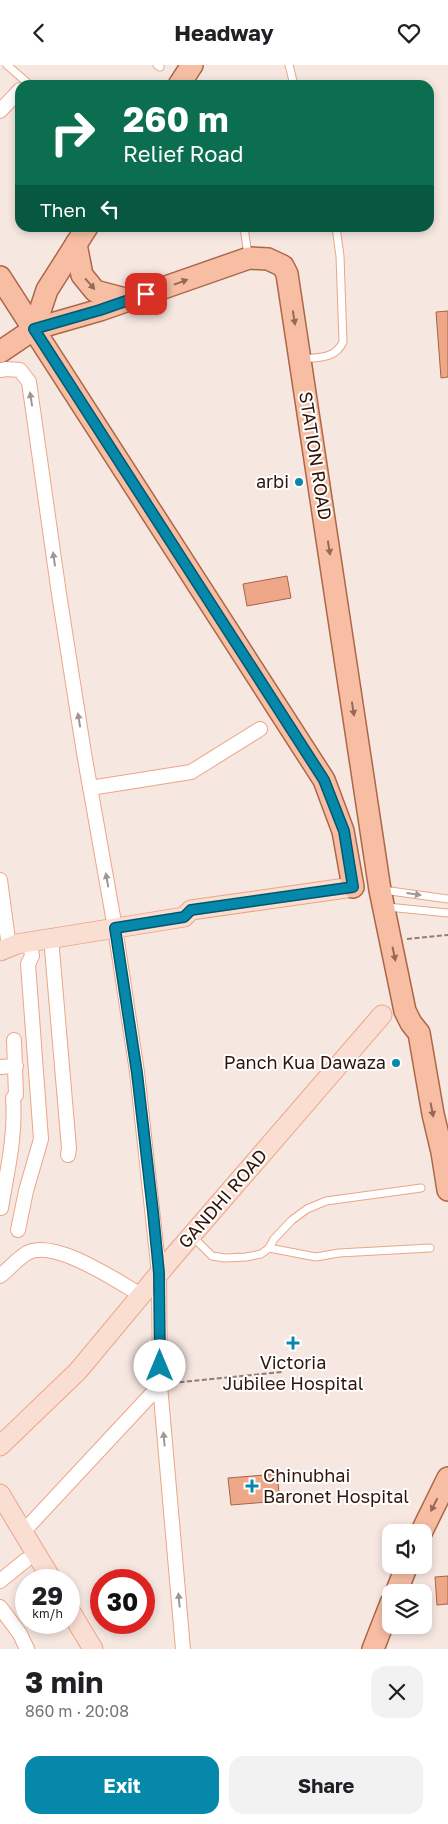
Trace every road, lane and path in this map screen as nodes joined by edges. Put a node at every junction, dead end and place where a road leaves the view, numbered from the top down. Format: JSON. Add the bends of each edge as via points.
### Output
{"nodes":[{"id":1,"x":7,"y":65,"type":"edge"},
{"id":2,"x":192,"y":65,"type":"edge"},
{"id":3,"x":289,"y":65,"type":"edge"},
{"id":4,"x":20,"y":80,"type":"edge"},
{"id":5,"x":182,"y":80,"type":"edge"},
{"id":6,"x":293,"y":80,"type":"edge"},
{"id":7,"x":15,"y":96,"type":"edge"},
{"id":8,"x":0,"y":111,"type":"edge"},
{"id":9,"x":245,"y":232,"type":"edge"},
{"id":10,"x":337,"y":232,"type":"edge"},
{"id":11,"x":82,"y":236,"type":"edge"},
{"id":12,"x":248,"y":258,"type":"junction"},
{"id":13,"x":3,"y":282,"type":"edge"},
{"id":14,"x":47,"y":290,"type":"junction"},
{"id":15,"x":129,"y":300,"type":"junction"},
{"id":16,"x":34,"y":329,"type":"junction"},
{"id":17,"x":0,"y":352,"type":"edge"},
{"id":18,"x":300,"y":360,"type":"junction"},
{"id":19,"x":0,"y":370,"type":"edge"},
{"id":20,"x":260,"y":729,"type":"dead end"},
{"id":21,"x":90,"y":788,"type":"junction"},
{"id":22,"x":365,"y":791,"type":"junction"},
{"id":23,"x":331,"y":798,"type":"junction"},
{"id":24,"x":0,"y":879,"type":"edge"},
{"id":25,"x":354,"y":892,"type":"joint"},
{"id":26,"x":382,"y":898,"type":"junction"},
{"id":27,"x":448,"y":899,"type":"edge"},
{"id":28,"x":448,"y":913,"type":"edge"},
{"id":29,"x":115,"y":928,"type":"junction"},
{"id":30,"x":448,"y":935,"type":"edge"},
{"id":31,"x":51,"y":938,"type":"junction"},
{"id":32,"x":407,"y":939,"type":"dead end"},
{"id":33,"x":30,"y":941,"type":"junction"},
{"id":34,"x":4,"y":949,"type":"edge"},
{"id":35,"x":382,"y":1015,"type":"dead end"},
{"id":36,"x":14,"y":1040,"type":"dead end"},
{"id":37,"x":0,"y":1067,"type":"edge"},
{"id":38,"x":16,"y":1067,"type":"junction"},
{"id":39,"x":68,"y":1155,"type":"dead end"},
{"id":40,"x":421,"y":1188,"type":"dead end"},
{"id":41,"x":448,"y":1190,"type":"edge"},
{"id":42,"x":0,"y":1208,"type":"edge"},
{"id":43,"x":18,"y":1231,"type":"dead end"},
{"id":44,"x":192,"y":1236,"type":"junction"},
{"id":45,"x":269,"y":1248,"type":"junction"},
{"id":46,"x":430,"y":1248,"type":"dead end"},
{"id":47,"x":159,"y":1273,"type":"junction"},
{"id":48,"x":0,"y":1276,"type":"edge"},
{"id":49,"x":141,"y":1295,"type":"junction"},
{"id":50,"x":282,"y":1372,"type":"dead end"},
{"id":51,"x":160,"y":1385,"type":"junction"},
{"id":52,"x":0,"y":1445,"type":"edge"},
{"id":53,"x":448,"y":1478,"type":"edge"},
{"id":54,"x":0,"y":1495,"type":"edge"},
{"id":55,"x":0,"y":1515,"type":"edge"},
{"id":56,"x":425,"y":1524,"type":"edge"},
{"id":57,"x":23,"y":1532,"type":"junction"},
{"id":58,"x":26,"y":1560,"type":"junction"},
{"id":59,"x":31,"y":1569,"type":"edge"},
{"id":60,"x":45,"y":1569,"type":"edge"},
{"id":61,"x":0,"y":1581,"type":"edge"},
{"id":62,"x":0,"y":1607,"type":"edge"},
{"id":63,"x":382,"y":1626,"type":"edge"},
{"id":64,"x":80,"y":1627,"type":"edge"},
{"id":65,"x":69,"y":1634,"type":"edge"},
{"id":66,"x":28,"y":1649,"type":"edge"},
{"id":67,"x":78,"y":1649,"type":"edge"},
{"id":68,"x":93,"y":1649,"type":"edge"},
{"id":69,"x":183,"y":1649,"type":"edge"},
{"id":70,"x":373,"y":1649,"type":"edge"}],
"edges":[{"from":1,"to":4,"type":"lane"},
{"from":2,"to":5,"type":"main road"},
{"from":3,"to":6,"type":"lane"},
{"from":7,"to":8,"type":"street"},
{"from":9,"to":12,"type":"lane"},
{"from":10,"to":18,"type":"lane","via":[[343,342],[334,355]]},
{"from":11,"to":14,"type":"main road"},
{"from":11,"to":15,"type":"main road","one_way":true,"via":[[82,275],[95,291]]},
{"from":15,"to":12,"type":"main road","name":"STATION ROAD","one_way":true},
{"from":12,"to":18,"type":"main road","name":"STATION ROAD","one_way":true,"via":[[268,259],[284,266]]},
{"from":13,"to":14,"type":"main road","via":[[27,295]]},
{"from":13,"to":16,"type":"main road"},
{"from":14,"to":16,"type":"main road"},
{"from":15,"to":16,"type":"main road","name":"STATION ROAD"},
{"from":16,"to":17,"type":"main road","name":"STATION ROAD"},
{"from":16,"to":23,"type":"main road","via":[[324,780]]},
{"from":18,"to":22,"type":"main road","name":"STATION ROAD","one_way":true},
{"from":21,"to":19,"type":"street","one_way":true,"via":[[29,382],[20,370]]},
{"from":20,"to":21,"type":"street","via":[[191,772]]},
{"from":29,"to":21,"type":"street","one_way":true},
{"from":22,"to":23,"type":"main road","via":[[343,790]]},
{"from":22,"to":26,"type":"main road","name":"STATION ROAD"},
{"from":23,"to":25,"type":"main road","via":[[344,831]]},
{"from":24,"to":34,"type":"street"},
{"from":25,"to":29,"type":"main road","via":[[191,910],[184,917]]},
{"from":26,"to":27,"type":"lane","one_way":true},
{"from":26,"to":28,"type":"lane"},
{"from":26,"to":41,"type":"main road","name":"STATION ROAD","one_way":true,"via":[[405,1011],[419,1033]]},
{"from":29,"to":31,"type":"main road"},
{"from":29,"to":47,"type":"street","via":[[137,1073]]},
{"from":30,"to":32,"type":"path"},
{"from":31,"to":33,"type":"main road"},
{"from":31,"to":39,"type":"street"},
{"from":33,"to":34,"type":"main road"},
{"from":33,"to":43,"type":"street","via":[[32,956],[28,964],[41,1139]]},
{"from":35,"to":44,"type":"main road","name":"GANDHI ROAD"},
{"from":36,"to":38,"type":"street"},
{"from":37,"to":38,"type":"street"},
{"from":38,"to":42,"type":"street","via":[[12,1140]]},
{"from":40,"to":45,"type":"lane","via":[[326,1201],[307,1209],[292,1221]]},
{"from":44,"to":45,"type":"lane","via":[[212,1256],[246,1257],[261,1254]]},
{"from":44,"to":47,"type":"main road","name":"GANDHI ROAD"},
{"from":45,"to":46,"type":"lane","via":[[316,1257]]},
{"from":47,"to":49,"type":"main road","name":"GANDHI ROAD"},
{"from":47,"to":51,"type":"street"},
{"from":48,"to":49,"type":"street","via":[[28,1253],[41,1249],[76,1258]]},
{"from":49,"to":52,"type":"main road","name":"GANDHI ROAD","via":[[78,1371]]},
{"from":50,"to":51,"type":"path"},
{"from":51,"to":57,"type":"street"},
{"from":69,"to":51,"type":"street","one_way":true},
{"from":53,"to":56,"type":"main road","one_way":true},
{"from":54,"to":57,"type":"main road"},
{"from":55,"to":58,"type":"main road"},
{"from":57,"to":60,"type":"main road"},
{"from":58,"to":59,"type":"main road"},
{"from":58,"to":61,"type":"street"},
{"from":62,"to":66,"type":"street"},
{"from":63,"to":70,"type":"main road"},
{"from":64,"to":68,"type":"main road"},
{"from":65,"to":67,"type":"main road"}]}
